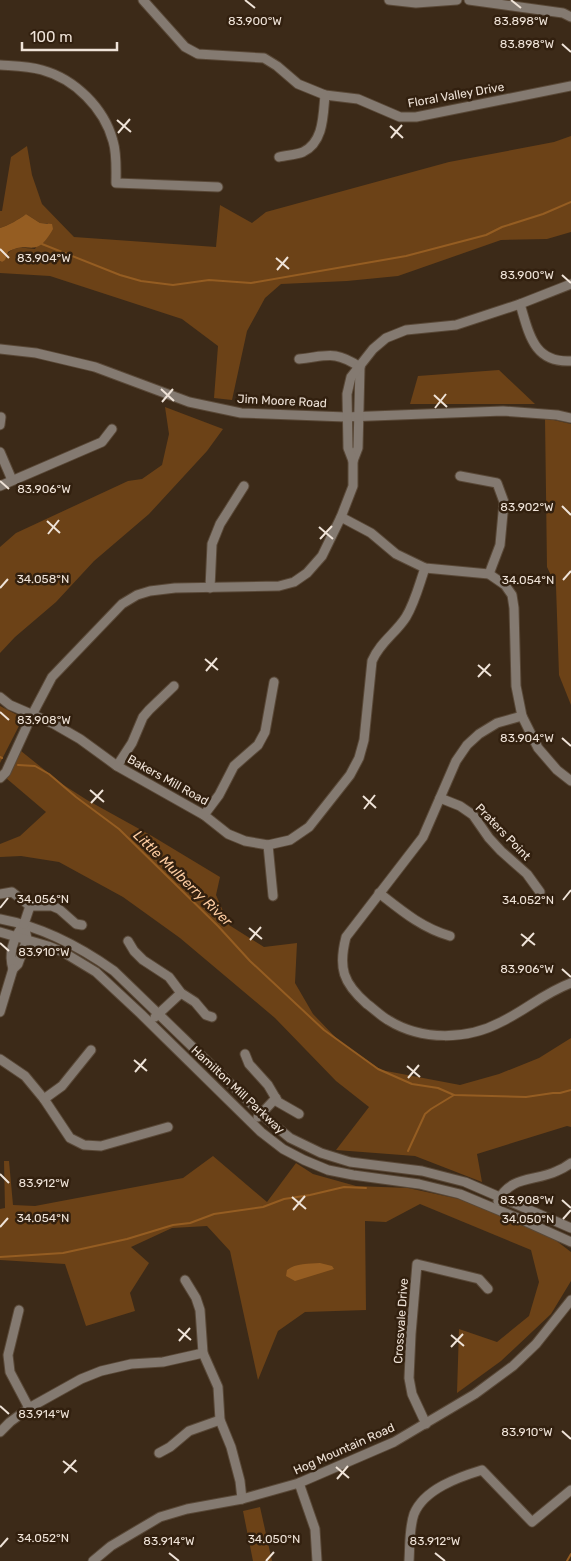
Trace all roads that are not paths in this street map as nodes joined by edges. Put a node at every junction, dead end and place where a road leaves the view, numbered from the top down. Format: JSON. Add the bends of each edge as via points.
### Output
{"nodes":[{"id":1,"x":142,"y":0,"type":"edge"},
{"id":2,"x":389,"y":0,"type":"edge"},
{"id":3,"x":457,"y":0,"type":"edge"},
{"id":4,"x":469,"y":0,"type":"edge"},
{"id":5,"x":571,"y":17,"type":"edge"},
{"id":6,"x":0,"y":65,"type":"edge"},
{"id":7,"x":571,"y":86,"type":"edge"},
{"id":8,"x":325,"y":95,"type":"junction"},
{"id":9,"x":279,"y":156,"type":"dead end"},
{"id":10,"x":218,"y":187,"type":"dead end"},
{"id":11,"x":571,"y":284,"type":"edge"},
{"id":12,"x":520,"y":304,"type":"junction"},
{"id":13,"x":0,"y":349,"type":"edge"},
{"id":14,"x":299,"y":359,"type":"dead end"},
{"id":15,"x":571,"y":360,"type":"edge"},
{"id":16,"x":360,"y":367,"type":"junction"},
{"id":17,"x":359,"y":415,"type":"junction"},
{"id":18,"x":346,"y":417,"type":"junction"},
{"id":19,"x":571,"y":418,"type":"edge"},
{"id":20,"x":112,"y":429,"type":"dead end"},
{"id":21,"x":0,"y":452,"type":"edge"},
{"id":22,"x":353,"y":461,"type":"junction"},
{"id":23,"x":460,"y":476,"type":"dead end"},
{"id":24,"x":12,"y":480,"type":"junction"},
{"id":25,"x":0,"y":486,"type":"edge"},
{"id":26,"x":244,"y":486,"type":"dead end"},
{"id":27,"x":342,"y":516,"type":"junction"},
{"id":28,"x":425,"y":568,"type":"junction"},
{"id":29,"x":489,"y":574,"type":"junction"},
{"id":30,"x":210,"y":588,"type":"junction"},
{"id":31,"x":274,"y":682,"type":"dead end"},
{"id":32,"x":174,"y":686,"type":"dead end"},
{"id":33,"x":0,"y":697,"type":"edge"},
{"id":34,"x":32,"y":715,"type":"junction"},
{"id":35,"x":522,"y":716,"type":"junction"},
{"id":36,"x":117,"y":766,"type":"junction"},
{"id":37,"x":0,"y":778,"type":"edge"},
{"id":38,"x":571,"y":781,"type":"edge"},
{"id":39,"x":440,"y":798,"type":"junction"},
{"id":40,"x":204,"y":815,"type":"junction"},
{"id":41,"x":268,"y":846,"type":"junction"},
{"id":42,"x":540,"y":892,"type":"dead end"},
{"id":43,"x":379,"y":893,"type":"junction"},
{"id":44,"x":0,"y":894,"type":"edge"},
{"id":45,"x":273,"y":896,"type":"dead end"},
{"id":46,"x":30,"y":906,"type":"junction"},
{"id":47,"x":0,"y":919,"type":"edge"},
{"id":48,"x":24,"y":924,"type":"junction"},
{"id":49,"x":82,"y":925,"type":"dead end"},
{"id":50,"x":0,"y":932,"type":"edge"},
{"id":51,"x":15,"y":935,"type":"junction"},
{"id":52,"x":450,"y":936,"type":"dead end"},
{"id":53,"x":27,"y":939,"type":"junction"},
{"id":54,"x":128,"y":941,"type":"dead end"},
{"id":55,"x":13,"y":969,"type":"junction"},
{"id":56,"x":571,"y":984,"type":"edge"},
{"id":57,"x":181,"y":993,"type":"junction"},
{"id":58,"x":0,"y":1012,"type":"edge"},
{"id":59,"x":158,"y":1014,"type":"junction"},
{"id":60,"x":212,"y":1017,"type":"dead end"},
{"id":61,"x":150,"y":1023,"type":"junction"},
{"id":62,"x":91,"y":1050,"type":"dead end"},
{"id":63,"x":245,"y":1054,"type":"dead end"},
{"id":64,"x":0,"y":1058,"type":"edge"},
{"id":65,"x":276,"y":1098,"type":"junction"},
{"id":66,"x":44,"y":1099,"type":"junction"},
{"id":67,"x":261,"y":1114,"type":"junction"},
{"id":68,"x":299,"y":1114,"type":"dead end"},
{"id":69,"x":252,"y":1123,"type":"junction"},
{"id":70,"x":168,"y":1127,"type":"dead end"},
{"id":71,"x":571,"y":1163,"type":"edge"},
{"id":72,"x":500,"y":1197,"type":"junction"},
{"id":73,"x":495,"y":1208,"type":"junction"},
{"id":74,"x":571,"y":1228,"type":"edge"},
{"id":75,"x":571,"y":1242,"type":"edge"},
{"id":76,"x":185,"y":1280,"type":"dead end"},
{"id":77,"x":488,"y":1289,"type":"dead end"},
{"id":78,"x":571,"y":1300,"type":"edge"},
{"id":79,"x":19,"y":1310,"type":"dead end"},
{"id":80,"x":204,"y":1354,"type":"junction"},
{"id":81,"x":30,"y":1408,"type":"junction"},
{"id":82,"x":220,"y":1420,"type":"junction"},
{"id":83,"x":426,"y":1424,"type":"junction"},
{"id":84,"x":0,"y":1432,"type":"edge"},
{"id":85,"x":159,"y":1453,"type":"dead end"},
{"id":86,"x":299,"y":1484,"type":"junction"},
{"id":87,"x":571,"y":1490,"type":"edge"},
{"id":88,"x":242,"y":1499,"type":"junction"},
{"id":89,"x":93,"y":1561,"type":"edge"},
{"id":90,"x":317,"y":1561,"type":"edge"},
{"id":91,"x":409,"y":1561,"type":"edge"}],
"edges":[{"from":1,"to":8,"type":"street","name":"Floral Valley Drive","via":[[185,47],[198,54],[264,58],[298,84]]},
{"from":2,"to":3,"type":"street","via":[[416,3]]},
{"from":4,"to":5,"type":"street","via":[[563,13]]},
{"from":6,"to":10,"type":"street","via":[[41,70],[58,76],[90,100],[113,140],[116,183]]},
{"from":7,"to":8,"type":"street","name":"Floral Valley Drive","via":[[416,117],[400,117],[358,99]]},
{"from":8,"to":9,"type":"street","via":[[322,126],[315,142],[302,152]]},
{"from":11,"to":12,"type":"street"},
{"from":12,"to":15,"type":"street","via":[[538,350],[554,360]]},
{"from":12,"to":16,"type":"street","via":[[456,324],[406,330],[386,338]]},
{"from":13,"to":18,"type":"street","name":"Jim Moore Road","via":[[36,353],[95,367],[189,402],[232,412]]},
{"from":14,"to":16,"type":"street","via":[[334,355]]},
{"from":16,"to":17,"type":"street"},
{"from":16,"to":18,"type":"street","via":[[351,377]]},
{"from":17,"to":18,"type":"street","name":"Jim Moore Road"},
{"from":17,"to":19,"type":"street","name":"Jim Moore Road","via":[[504,411]]},
{"from":17,"to":22,"type":"street","via":[[358,448]]},
{"from":18,"to":22,"type":"street","via":[[348,448]]},
{"from":20,"to":24,"type":"street","via":[[102,442]]},
{"from":21,"to":24,"type":"street"},
{"from":22,"to":27,"type":"street","via":[[353,486]]},
{"from":23,"to":29,"type":"street","via":[[497,484],[504,502],[500,545]]},
{"from":24,"to":25,"type":"street"},
{"from":26,"to":30,"type":"street","via":[[220,524],[212,544]]},
{"from":27,"to":28,"type":"street","via":[[371,533],[396,554]]},
{"from":27,"to":30,"type":"street","via":[[322,556],[294,582],[262,588]]},
{"from":28,"to":29,"type":"street"},
{"from":28,"to":41,"type":"street","name":"Bakers Mill Road","via":[[406,618],[377,649],[372,661],[364,740],[350,775],[309,827],[290,840]]},
{"from":29,"to":35,"type":"street","via":[[505,585],[512,595],[516,686]]},
{"from":30,"to":34,"type":"street","via":[[150,591],[122,604],[56,672]]},
{"from":31,"to":40,"type":"street","via":[[265,732],[258,745],[234,766],[219,796]]},
{"from":32,"to":36,"type":"street","via":[[143,718]]},
{"from":33,"to":34,"type":"street","name":"Bakers Mill Road"},
{"from":34,"to":36,"type":"street","name":"Bakers Mill Road","via":[[80,740]]},
{"from":34,"to":37,"type":"street","via":[[6,772]]},
{"from":35,"to":38,"type":"street","via":[[538,748]]},
{"from":35,"to":39,"type":"street","via":[[479,734],[467,745],[456,761]]},
{"from":36,"to":40,"type":"street","name":"Bakers Mill Road"},
{"from":39,"to":42,"type":"street","name":"Praters Point","via":[[460,806],[472,816]]},
{"from":39,"to":43,"type":"street","via":[[424,837]]},
{"from":40,"to":41,"type":"street","name":"Bakers Mill Road","via":[[228,834]]},
{"from":41,"to":45,"type":"street"},
{"from":43,"to":52,"type":"street","via":[[415,921]]},
{"from":43,"to":56,"type":"street","via":[[346,937],[342,968],[359,996],[387,1020],[406,1029],[429,1034],[457,1036],[482,1032],[554,990]]},
{"from":44,"to":46,"type":"street","via":[[12,892]]},
{"from":46,"to":48,"type":"street"},
{"from":46,"to":49,"type":"street","via":[[52,906]]},
{"from":47,"to":48,"type":"street","name":"Hamilton Mill Parkway"},
{"from":48,"to":51,"type":"street"},
{"from":48,"to":53,"type":"street"},
{"from":48,"to":59,"type":"street","name":"Hamilton Mill Parkway","via":[[88,952],[114,970]]},
{"from":50,"to":51,"type":"street","name":"Hamilton Mill Parkway"},
{"from":51,"to":53,"type":"street","name":"Hamilton Mill Parkway"},
{"from":51,"to":55,"type":"street"},
{"from":53,"to":55,"type":"street"},
{"from":53,"to":61,"type":"street","name":"Hamilton Mill Parkway","via":[[63,952],[96,972]]},
{"from":54,"to":57,"type":"street","via":[[143,960],[169,977]]},
{"from":55,"to":58,"type":"street"},
{"from":57,"to":59,"type":"street"},
{"from":57,"to":60,"type":"street"},
{"from":59,"to":61,"type":"street"},
{"from":59,"to":67,"type":"street","name":"Hamilton Mill Parkway"},
{"from":61,"to":69,"type":"street","name":"Hamilton Mill Parkway"},
{"from":62,"to":66,"type":"street","via":[[62,1086]]},
{"from":63,"to":65,"type":"street"},
{"from":64,"to":66,"type":"street","via":[[25,1076]]},
{"from":65,"to":67,"type":"street"},
{"from":65,"to":68,"type":"street"},
{"from":66,"to":70,"type":"street","via":[[70,1138],[84,1145],[101,1146]]},
{"from":67,"to":69,"type":"street"},
{"from":67,"to":72,"type":"street","name":"Hamilton Mill Parkway","via":[[290,1138],[321,1153],[350,1162],[422,1171],[464,1182]]},
{"from":69,"to":73,"type":"street","name":"Hamilton Mill Parkway","via":[[283,1149],[328,1170],[419,1184],[460,1194]]},
{"from":71,"to":72,"type":"street","via":[[558,1171],[520,1180],[507,1187]]},
{"from":72,"to":73,"type":"street"},
{"from":72,"to":74,"type":"street","name":"Hamilton Mill Parkway"},
{"from":73,"to":75,"type":"street","name":"Hamilton Mill Parkway"},
{"from":76,"to":80,"type":"street","via":[[200,1310]]},
{"from":77,"to":83,"type":"street","name":"Crossvale Drive","via":[[479,1279],[417,1264],[409,1378],[412,1394]]},
{"from":78,"to":83,"type":"street","name":"Hog Mountain Road","via":[[536,1344],[513,1366]]},
{"from":79,"to":81,"type":"street","via":[[8,1355],[10,1372]]},
{"from":80,"to":81,"type":"street","via":[[101,1371]]},
{"from":80,"to":82,"type":"street","via":[[218,1388]]},
{"from":81,"to":84,"type":"street"},
{"from":82,"to":85,"type":"street","via":[[189,1431]]},
{"from":82,"to":88,"type":"street","via":[[231,1447]]},
{"from":83,"to":86,"type":"street","name":"Hog Mountain Road","via":[[394,1442]]},
{"from":86,"to":88,"type":"street","name":"Hog Mountain Road"},
{"from":86,"to":90,"type":"street","via":[[315,1529]]},
{"from":87,"to":91,"type":"street","via":[[532,1522],[482,1470],[456,1478],[424,1498],[414,1514]]},
{"from":88,"to":89,"type":"street","name":"Hog Mountain Road","via":[[160,1517]]}]}
